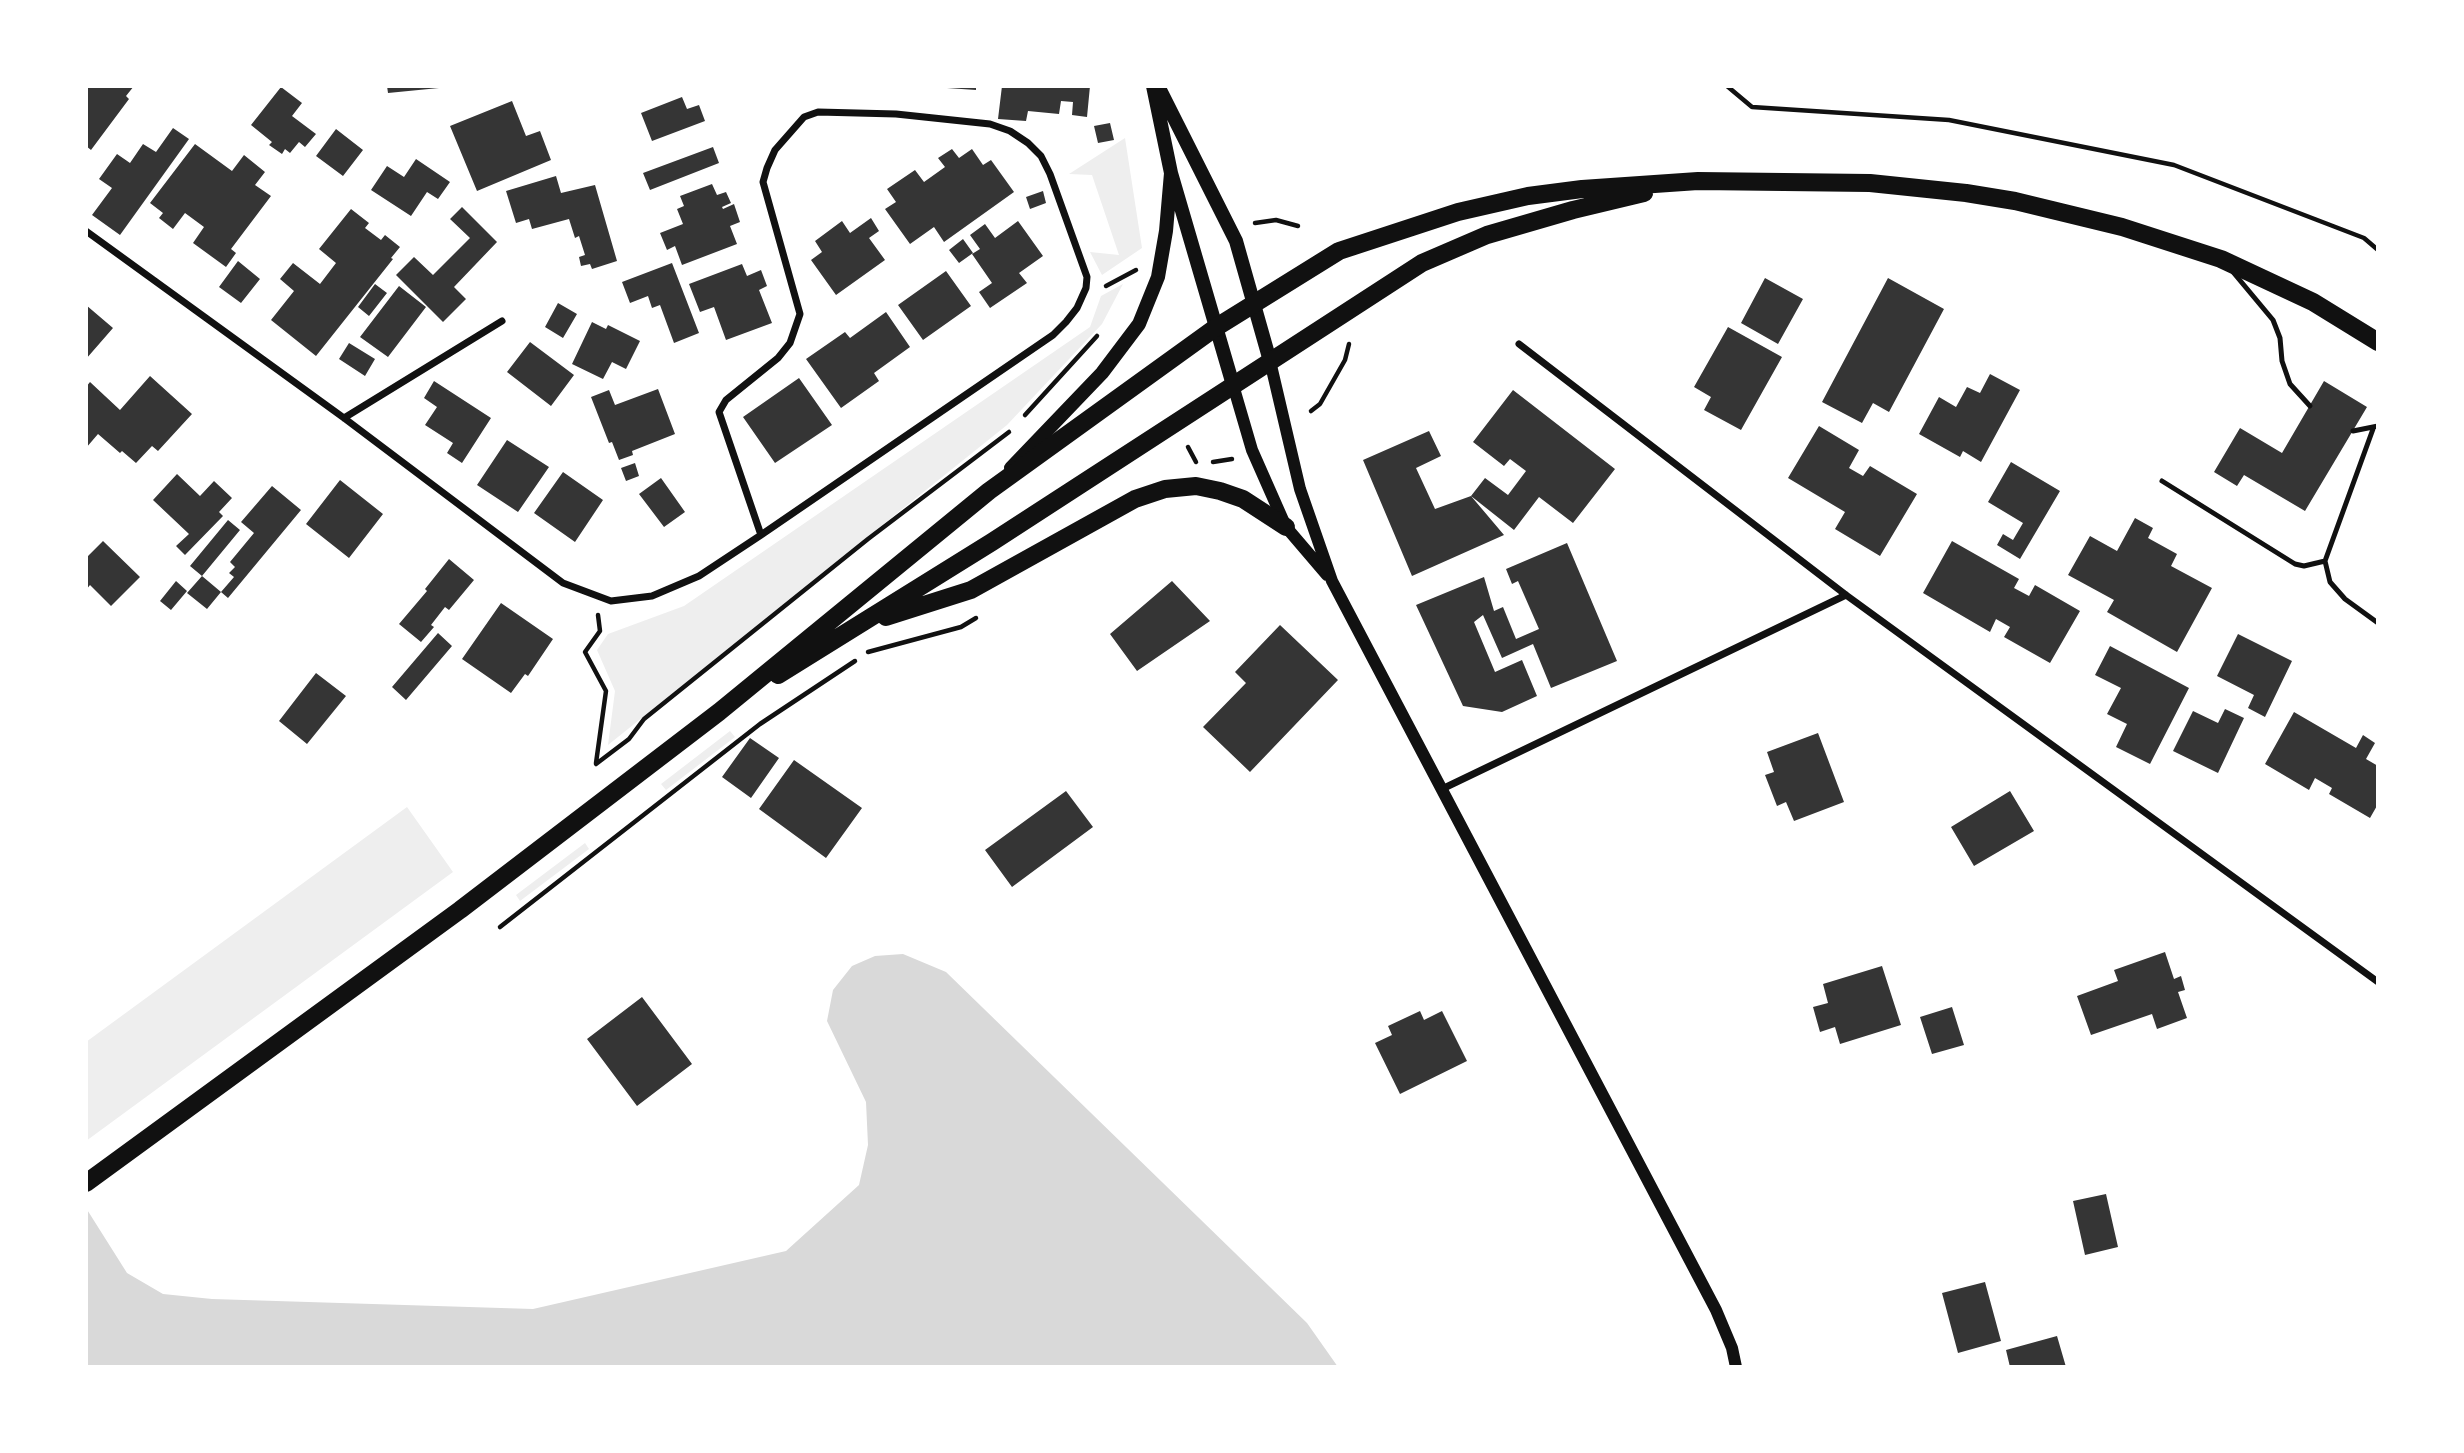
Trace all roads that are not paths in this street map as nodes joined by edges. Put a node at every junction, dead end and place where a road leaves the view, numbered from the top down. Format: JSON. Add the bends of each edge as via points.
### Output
{"nodes":[{"id":1,"x":1156,"y":86,"type":"edge"},
{"id":2,"x":1171,"y":173,"type":"junction"},
{"id":3,"x":1699,"y":181,"type":"junction"},
{"id":4,"x":86,"y":231,"type":"edge"},
{"id":5,"x":2221,"y":259,"type":"junction"},
{"id":6,"x":1254,"y":303,"type":"junction"},
{"id":7,"x":502,"y":321,"type":"dead end"},
{"id":8,"x":1215,"y":328,"type":"junction"},
{"id":9,"x":2378,"y":342,"type":"edge"},
{"id":10,"x":1519,"y":344,"type":"dead end"},
{"id":11,"x":1270,"y":361,"type":"junction"},
{"id":12,"x":1233,"y":385,"type":"junction"},
{"id":13,"x":2310,"y":406,"type":"dead end"},
{"id":14,"x":344,"y":418,"type":"junction"},
{"id":15,"x":2376,"y":427,"type":"edge"},
{"id":16,"x":2353,"y":431,"type":"dead end"},
{"id":17,"x":2162,"y":481,"type":"dead end"},
{"id":18,"x":989,"y":491,"type":"junction"},
{"id":19,"x":1286,"y":527,"type":"junction"},
{"id":20,"x":761,"y":535,"type":"junction"},
{"id":21,"x":2325,"y":561,"type":"junction"},
{"id":22,"x":1332,"y":581,"type":"junction"},
{"id":23,"x":1846,"y":595,"type":"junction"},
{"id":24,"x":863,"y":624,"type":"junction"},
{"id":25,"x":2378,"y":624,"type":"edge"},
{"id":26,"x":726,"y":706,"type":"junction"},
{"id":27,"x":1442,"y":789,"type":"junction"},
{"id":28,"x":2378,"y":982,"type":"edge"},
{"id":29,"x":86,"y":1183,"type":"edge"},
{"id":30,"x":1736,"y":1367,"type":"edge"}],
"edges":[{"from":1,"to":2,"type":"main road"},
{"from":1,"to":6,"type":"main road","via":[[1237,241]]},
{"from":2,"to":8,"type":"main road"},
{"from":2,"to":18,"type":"main road","via":[[1158,277],[1139,324],[1102,373]]},
{"from":3,"to":5,"type":"main road","via":[[1870,183],[1966,193],[2061,211]]},
{"from":3,"to":6,"type":"main road","via":[[1541,194],[1458,212],[1339,251]]},
{"from":3,"to":11,"type":"main road","via":[[1487,235],[1422,263]]},
{"from":4,"to":14,"type":"street"},
{"from":5,"to":9,"type":"main road","via":[[2313,302]]},
{"from":5,"to":13,"type":"lane","via":[[2273,320],[2290,384]]},
{"from":6,"to":8,"type":"main road"},
{"from":6,"to":11,"type":"main road"},
{"from":7,"to":14,"type":"street"},
{"from":8,"to":12,"type":"main road"},
{"from":8,"to":18,"type":"main road"},
{"from":10,"to":23,"type":"street"},
{"from":11,"to":12,"type":"main road"},
{"from":11,"to":22,"type":"street","via":[[1300,489]]},
{"from":12,"to":19,"type":"street","via":[[1252,450]]},
{"from":12,"to":24,"type":"main road"},
{"from":14,"to":20,"type":"street","via":[[563,583],[611,601],[652,596],[699,576]]},
{"from":15,"to":16,"type":"lane"},
{"from":15,"to":21,"type":"lane"},
{"from":17,"to":21,"type":"lane","via":[[2295,564]]},
{"from":18,"to":26,"type":"main road"},
{"from":19,"to":22,"type":"street"},
{"from":19,"to":24,"type":"main road","via":[[1243,499],[1220,491],[1196,486],[1165,489],[1135,499],[971,590]]},
{"from":20,"to":20,"type":"street","via":[[719,412],[726,400],[778,358],[790,343],[800,314],[763,182],[775,150],[804,117],[818,112],[896,114],[990,124],[1010,131],[1041,156],[1070,226],[1087,277],[1077,308],[1053,335]]},
{"from":21,"to":25,"type":"lane","via":[[2330,582]]},
{"from":22,"to":27,"type":"street"},
{"from":23,"to":27,"type":"street"},
{"from":23,"to":28,"type":"street"},
{"from":24,"to":26,"type":"main road"},
{"from":26,"to":29,"type":"main road","via":[[460,910]]},
{"from":27,"to":30,"type":"street","via":[[1716,1310]]}]}
